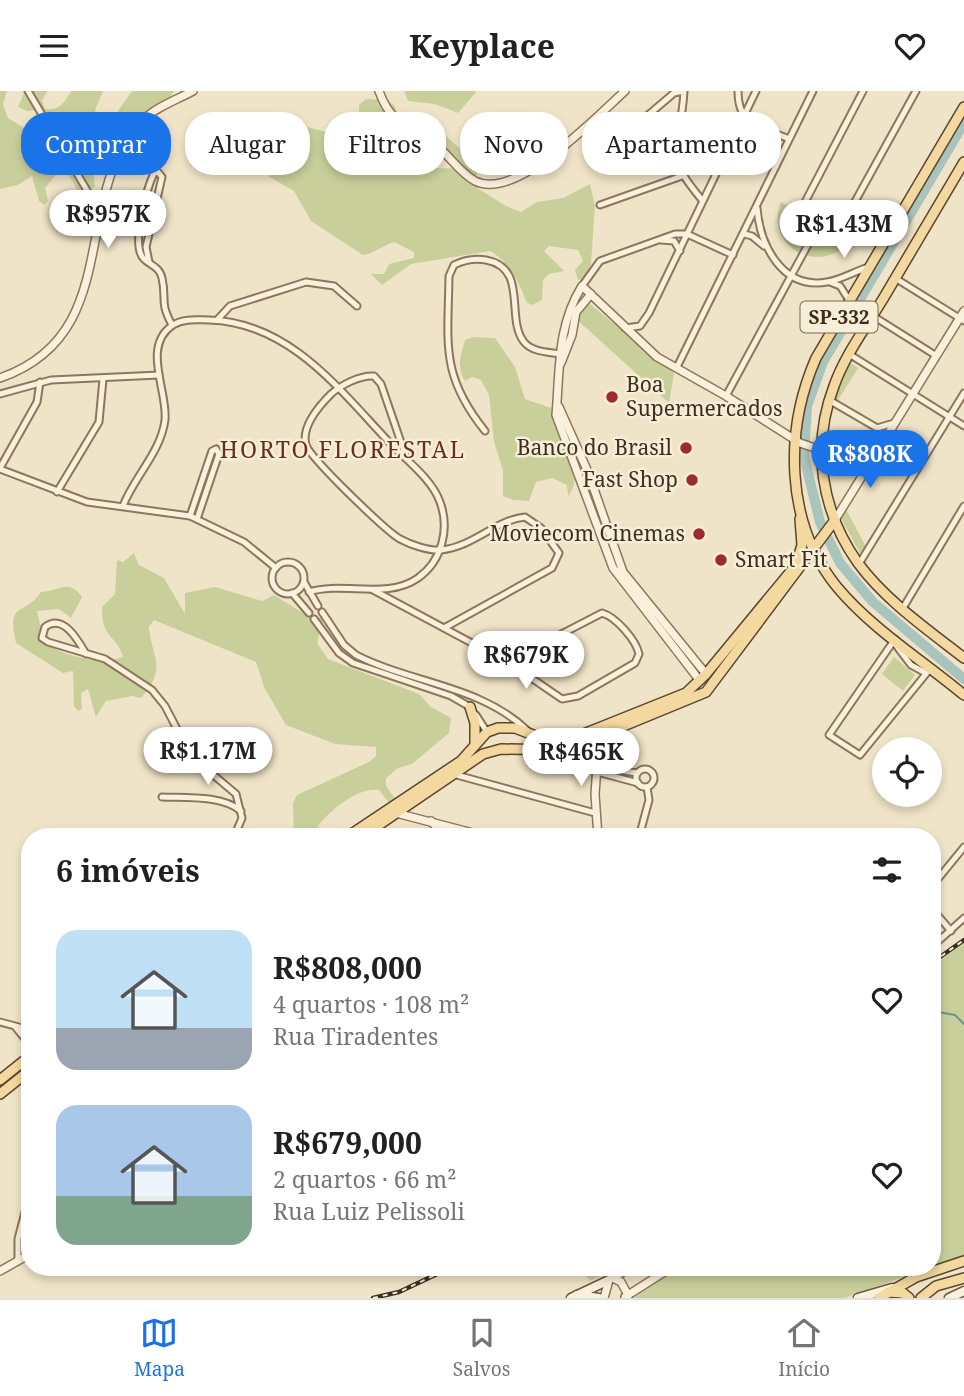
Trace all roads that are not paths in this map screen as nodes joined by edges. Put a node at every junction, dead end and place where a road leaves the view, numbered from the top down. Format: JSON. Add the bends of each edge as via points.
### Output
{"nodes":[{"id":1,"x":28,"y":91,"type":"edge"},
{"id":2,"x":193,"y":91,"type":"edge"},
{"id":3,"x":379,"y":91,"type":"edge"},
{"id":4,"x":625,"y":91,"type":"edge"},
{"id":5,"x":684,"y":91,"type":"edge"},
{"id":6,"x":756,"y":91,"type":"edge"},
{"id":7,"x":813,"y":91,"type":"edge"},
{"id":8,"x":863,"y":91,"type":"edge"},
{"id":9,"x":916,"y":91,"type":"edge"},
{"id":10,"x":738,"y":93,"type":"edge"},
{"id":11,"x":753,"y":98,"type":"junction"},
{"id":12,"x":964,"y":107,"type":"edge"},
{"id":13,"x":652,"y":112,"type":"edge"},
{"id":14,"x":740,"y":112,"type":"edge"},
{"id":15,"x":746,"y":112,"type":"edge"},
{"id":16,"x":781,"y":135,"type":"edge"},
{"id":17,"x":789,"y":139,"type":"junction"},
{"id":18,"x":964,"y":162,"type":"edge"},
{"id":19,"x":714,"y":175,"type":"edge"},
{"id":20,"x":682,"y":176,"type":"junction"},
{"id":21,"x":702,"y":200,"type":"junction"},
{"id":22,"x":600,"y":205,"type":"dead end"},
{"id":23,"x":757,"y":206,"type":"junction"},
{"id":24,"x":100,"y":214,"type":"junction"},
{"id":25,"x":817,"y":228,"type":"junction"},
{"id":26,"x":687,"y":234,"type":"junction"},
{"id":27,"x":744,"y":234,"type":"junction"},
{"id":28,"x":655,"y":240,"type":"junction"},
{"id":29,"x":138,"y":246,"type":"junction"},
{"id":30,"x":764,"y":246,"type":"junction"},
{"id":31,"x":146,"y":247,"type":"junction"},
{"id":32,"x":680,"y":251,"type":"junction"},
{"id":33,"x":733,"y":255,"type":"junction"},
{"id":34,"x":149,"y":262,"type":"junction"},
{"id":35,"x":869,"y":267,"type":"junction"},
{"id":36,"x":792,"y":274,"type":"junction"},
{"id":37,"x":895,"y":278,"type":"junction"},
{"id":38,"x":830,"y":282,"type":"junction"},
{"id":39,"x":582,"y":286,"type":"junction"},
{"id":40,"x":591,"y":294,"type":"junction"},
{"id":41,"x":849,"y":300,"type":"junction"},
{"id":42,"x":357,"y":306,"type":"dead end"},
{"id":43,"x":964,"y":311,"type":"edge"},
{"id":44,"x":566,"y":316,"type":"junction"},
{"id":45,"x":873,"y":316,"type":"junction"},
{"id":46,"x":216,"y":320,"type":"junction"},
{"id":47,"x":961,"y":320,"type":"edge"},
{"id":48,"x":172,"y":325,"type":"junction"},
{"id":49,"x":573,"y":325,"type":"junction"},
{"id":50,"x":625,"y":328,"type":"junction"},
{"id":51,"x":560,"y":354,"type":"junction"},
{"id":52,"x":849,"y":354,"type":"junction"},
{"id":53,"x":935,"y":355,"type":"junction"},
{"id":54,"x":559,"y":367,"type":"junction"},
{"id":55,"x":677,"y":367,"type":"junction"},
{"id":56,"x":159,"y":375,"type":"junction"},
{"id":57,"x":0,"y":378,"type":"edge"},
{"id":58,"x":103,"y":379,"type":"junction"},
{"id":59,"x":40,"y":382,"type":"junction"},
{"id":60,"x":338,"y":388,"type":"junction"},
{"id":61,"x":911,"y":393,"type":"junction"},
{"id":62,"x":964,"y":393,"type":"edge"},
{"id":63,"x":0,"y":394,"type":"edge"},
{"id":64,"x":726,"y":396,"type":"junction"},
{"id":65,"x":558,"y":400,"type":"junction"},
{"id":66,"x":830,"y":400,"type":"junction"},
{"id":67,"x":949,"y":417,"type":"junction"},
{"id":68,"x":894,"y":423,"type":"junction"},
{"id":69,"x":964,"y":426,"type":"edge"},
{"id":70,"x":877,"y":428,"type":"junction"},
{"id":71,"x":485,"y":431,"type":"dead end"},
{"id":72,"x":569,"y":433,"type":"junction"},
{"id":73,"x":796,"y":443,"type":"junction"},
{"id":74,"x":881,"y":445,"type":"junction"},
{"id":75,"x":572,"y":455,"type":"junction"},
{"id":76,"x":406,"y":460,"type":"junction"},
{"id":77,"x":821,"y":460,"type":"junction"},
{"id":78,"x":0,"y":468,"type":"edge"},
{"id":79,"x":57,"y":492,"type":"junction"},
{"id":80,"x":597,"y":494,"type":"junction"},
{"id":81,"x":799,"y":504,"type":"junction"},
{"id":82,"x":123,"y":506,"type":"junction"},
{"id":83,"x":964,"y":506,"type":"edge"},
{"id":84,"x":592,"y":509,"type":"junction"},
{"id":85,"x":962,"y":514,"type":"edge"},
{"id":86,"x":190,"y":516,"type":"junction"},
{"id":87,"x":197,"y":519,"type":"junction"},
{"id":88,"x":833,"y":524,"type":"junction"},
{"id":89,"x":817,"y":547,"type":"junction"},
{"id":90,"x":440,"y":550,"type":"junction"},
{"id":91,"x":609,"y":558,"type":"junction"},
{"id":92,"x":859,"y":564,"type":"junction"},
{"id":93,"x":276,"y":568,"type":"junction"},
{"id":94,"x":623,"y":572,"type":"junction"},
{"id":95,"x":304,"y":582,"type":"junction"},
{"id":96,"x":370,"y":589,"type":"junction"},
{"id":97,"x":292,"y":593,"type":"junction"},
{"id":98,"x":309,"y":593,"type":"junction"},
{"id":99,"x":318,"y":606,"type":"dead end"},
{"id":100,"x":903,"y":608,"type":"junction"},
{"id":101,"x":309,"y":613,"type":"dead end"},
{"id":102,"x":322,"y":613,"type":"dead end"},
{"id":103,"x":314,"y":619,"type":"dead end"},
{"id":104,"x":444,"y":628,"type":"junction"},
{"id":105,"x":894,"y":640,"type":"junction"},
{"id":106,"x":724,"y":649,"type":"junction"},
{"id":107,"x":86,"y":653,"type":"junction"},
{"id":108,"x":964,"y":659,"type":"edge"},
{"id":109,"x":512,"y":664,"type":"junction"},
{"id":110,"x":725,"y":670,"type":"junction"},
{"id":111,"x":928,"y":670,"type":"junction"},
{"id":112,"x":706,"y":681,"type":"junction"},
{"id":113,"x":964,"y":695,"type":"edge"},
{"id":114,"x":483,"y":699,"type":"junction"},
{"id":115,"x":470,"y":707,"type":"junction"},
{"id":116,"x":487,"y":732,"type":"junction"},
{"id":117,"x":530,"y":733,"type":"junction"},
{"id":118,"x":599,"y":738,"type":"junction"},
{"id":119,"x":475,"y":745,"type":"junction"},
{"id":120,"x":501,"y":749,"type":"junction"},
{"id":121,"x":516,"y":749,"type":"junction"},
{"id":122,"x":596,"y":767,"type":"junction"},
{"id":123,"x":452,"y":773,"type":"junction"},
{"id":124,"x":637,"y":773,"type":"junction"},
{"id":125,"x":638,"y":783,"type":"junction"},
{"id":126,"x":647,"y":787,"type":"junction"},
{"id":127,"x":162,"y":797,"type":"dead end"},
{"id":128,"x":410,"y":803,"type":"junction"},
{"id":129,"x":241,"y":811,"type":"junction"},
{"id":130,"x":395,"y":813,"type":"junction"},
{"id":131,"x":595,"y":813,"type":"junction"},
{"id":132,"x":415,"y":816,"type":"junction"},
{"id":133,"x":431,"y":820,"type":"junction"},
{"id":134,"x":453,"y":826,"type":"joint"},
{"id":135,"x":238,"y":828,"type":"edge"},
{"id":136,"x":360,"y":828,"type":"edge"},
{"id":137,"x":374,"y":828,"type":"edge"},
{"id":138,"x":438,"y":828,"type":"edge"},
{"id":139,"x":459,"y":828,"type":"edge"},
{"id":140,"x":597,"y":828,"type":"edge"},
{"id":141,"x":641,"y":828,"type":"edge"},
{"id":142,"x":964,"y":847,"type":"edge"},
{"id":143,"x":941,"y":875,"type":"edge"},
{"id":144,"x":964,"y":918,"type":"edge"},
{"id":145,"x":941,"y":919,"type":"edge"},
{"id":146,"x":951,"y":931,"type":"junction"},
{"id":147,"x":941,"y":939,"type":"edge"},
{"id":148,"x":0,"y":1022,"type":"edge"},
{"id":149,"x":16,"y":1028,"type":"junction"},
{"id":150,"x":21,"y":1029,"type":"edge"},
{"id":151,"x":21,"y":1034,"type":"edge"},
{"id":152,"x":21,"y":1063,"type":"edge"},
{"id":153,"x":21,"y":1078,"type":"edge"},
{"id":154,"x":0,"y":1080,"type":"edge"},
{"id":155,"x":0,"y":1095,"type":"edge"},
{"id":156,"x":21,"y":1228,"type":"edge"},
{"id":157,"x":21,"y":1259,"type":"edge"},
{"id":158,"x":18,"y":1261,"type":"junction"},
{"id":159,"x":964,"y":1261,"type":"edge"},
{"id":160,"x":941,"y":1269,"type":"edge"},
{"id":161,"x":0,"y":1271,"type":"edge"},
{"id":162,"x":616,"y":1276,"type":"edge"},
{"id":163,"x":658,"y":1276,"type":"edge"},
{"id":164,"x":919,"y":1276,"type":"edge"},
{"id":165,"x":964,"y":1278,"type":"edge"},
{"id":166,"x":611,"y":1279,"type":"junction"},
{"id":167,"x":964,"y":1291,"type":"edge"},
{"id":168,"x":887,"y":1293,"type":"edge"},
{"id":169,"x":574,"y":1296,"type":"edge"},
{"id":170,"x":626,"y":1297,"type":"edge"},
{"id":171,"x":601,"y":1298,"type":"edge"},
{"id":172,"x":858,"y":1298,"type":"edge"},
{"id":173,"x":909,"y":1298,"type":"edge"},
{"id":174,"x":921,"y":1298,"type":"edge"},
{"id":175,"x":949,"y":1298,"type":"edge"}],
"edges":[{"from":1,"to":24,"type":"street"},
{"from":2,"to":24,"type":"street","via":[[153,112],[131,134],[111,172]]},
{"from":3,"to":4,"type":"street","via":[[390,115],[400,124],[483,183],[508,179],[542,163]]},
{"from":5,"to":13,"type":"street","via":[[674,93]]},
{"from":5,"to":20,"type":"street","via":[[673,157]]},
{"from":6,"to":11,"type":"street"},
{"from":7,"to":17,"type":"street"},
{"from":8,"to":25,"type":"street","via":[[803,206],[804,218]]},
{"from":9,"to":25,"type":"street","via":[[841,227],[832,233]]},
{"from":10,"to":11,"type":"street"},
{"from":10,"to":14,"type":"street"},
{"from":11,"to":15,"type":"street"},
{"from":12,"to":35,"type":"main road","number":"SP-332"},
{"from":16,"to":17,"type":"street"},
{"from":17,"to":23,"type":"street"},
{"from":18,"to":37,"type":"main road","number":"SP-332"},
{"from":19,"to":21,"type":"street"},
{"from":20,"to":21,"type":"street"},
{"from":20,"to":22,"type":"street"},
{"from":21,"to":26,"type":"street"},
{"from":23,"to":27,"type":"street"},
{"from":23,"to":30,"type":"street"},
{"from":24,"to":57,"type":"street","via":[[86,288],[74,316],[40,355]]},
{"from":25,"to":36,"type":"street"},
{"from":26,"to":28,"type":"street"},
{"from":26,"to":32,"type":"street"},
{"from":26,"to":33,"type":"street"},
{"from":27,"to":30,"type":"street"},
{"from":27,"to":33,"type":"street"},
{"from":28,"to":32,"type":"street","via":[[671,239]]},
{"from":28,"to":39,"type":"street","via":[[600,261]]},
{"from":29,"to":31,"type":"street"},
{"from":29,"to":31,"type":"street","via":[[148,188],[158,172],[162,177]]},
{"from":29,"to":34,"type":"street"},
{"from":30,"to":36,"type":"street","via":[[776,263]]},
{"from":31,"to":34,"type":"street"},
{"from":32,"to":50,"type":"street","via":[[645,321]]},
{"from":33,"to":55,"type":"street"},
{"from":34,"to":48,"type":"street","via":[[162,278],[164,310]]},
{"from":35,"to":38,"type":"street"},
{"from":35,"to":41,"type":"main road","number":"SP-332"},
{"from":36,"to":38,"type":"street","via":[[807,282]]},
{"from":36,"to":64,"type":"street"},
{"from":37,"to":45,"type":"main road","number":"SP-332"},
{"from":37,"to":47,"type":"street"},
{"from":38,"to":41,"type":"street","via":[[840,286]]},
{"from":39,"to":40,"type":"street"},
{"from":39,"to":44,"type":"street"},
{"from":40,"to":49,"type":"street","via":[[576,312]]},
{"from":40,"to":50,"type":"street"},
{"from":41,"to":73,"type":"main road","number":"SP-332","via":[[806,380]]},
{"from":42,"to":46,"type":"street","via":[[334,286],[306,282],[230,306]]},
{"from":43,"to":47,"type":"street"},
{"from":44,"to":49,"type":"street"},
{"from":44,"to":51,"type":"street"},
{"from":45,"to":52,"type":"main road","number":"SP-332"},
{"from":45,"to":53,"type":"street"},
{"from":46,"to":48,"type":"street"},
{"from":46,"to":60,"type":"street","via":[[259,329],[281,340]]},
{"from":47,"to":53,"type":"street"},
{"from":48,"to":56,"type":"street","via":[[159,343]]},
{"from":49,"to":54,"type":"street"},
{"from":50,"to":55,"type":"street","via":[[657,357]]},
{"from":51,"to":54,"type":"street"},
{"from":51,"to":71,"type":"street","via":[[525,344],[512,283],[498,264],[476,259],[454,265],[449,276],[450,369],[460,396]]},
{"from":52,"to":61,"type":"street"},
{"from":52,"to":66,"type":"main road","number":"SP-332"},
{"from":53,"to":61,"type":"street"},
{"from":54,"to":65,"type":"street"},
{"from":55,"to":64,"type":"street"},
{"from":56,"to":58,"type":"street"},
{"from":56,"to":82,"type":"street","via":[[162,432]]},
{"from":58,"to":59,"type":"street"},
{"from":58,"to":79,"type":"street","via":[[99,422]]},
{"from":59,"to":63,"type":"street"},
{"from":59,"to":78,"type":"street","via":[[37,402]]},
{"from":60,"to":76,"type":"street"},
{"from":60,"to":76,"type":"street","via":[[363,377],[379,379]]},
{"from":60,"to":90,"type":"street","via":[[309,425],[309,451],[389,532],[412,544]]},
{"from":61,"to":67,"type":"street"},
{"from":61,"to":68,"type":"street"},
{"from":62,"to":67,"type":"street"},
{"from":64,"to":73,"type":"street"},
{"from":65,"to":72,"type":"street"},
{"from":65,"to":75,"type":"street","via":[[556,415]]},
{"from":66,"to":70,"type":"street"},
{"from":66,"to":77,"type":"main road","number":"SP-332"},
{"from":67,"to":69,"type":"street"},
{"from":67,"to":92,"type":"street"},
{"from":68,"to":70,"type":"street"},
{"from":68,"to":74,"type":"street"},
{"from":70,"to":74,"type":"street"},
{"from":72,"to":75,"type":"street"},
{"from":72,"to":80,"type":"street"},
{"from":73,"to":77,"type":"street","via":[[815,448]]},
{"from":73,"to":81,"type":"main road","number":"SP-332"},
{"from":74,"to":88,"type":"street"},
{"from":75,"to":84,"type":"street"},
{"from":76,"to":90,"type":"street","via":[[440,501],[445,527]]},
{"from":77,"to":88,"type":"main road","number":"SP-332"},
{"from":78,"to":79,"type":"street"},
{"from":79,"to":82,"type":"street","via":[[87,502]]},
{"from":80,"to":84,"type":"street"},
{"from":80,"to":94,"type":"street"},
{"from":81,"to":89,"type":"main road","number":"SP-332"},
{"from":81,"to":106,"type":"main road","via":[[802,545],[796,565]]},
{"from":82,"to":86,"type":"street"},
{"from":83,"to":85,"type":"street"},
{"from":84,"to":91,"type":"street"},
{"from":85,"to":100,"type":"street"},
{"from":86,"to":87,"type":"street"},
{"from":86,"to":87,"type":"street","via":[[212,451],[218,450]]},
{"from":87,"to":93,"type":"street","via":[[244,542]]},
{"from":88,"to":89,"type":"main road"},
{"from":88,"to":92,"type":"main road","number":"SP-332"},
{"from":89,"to":105,"type":"main road","number":"SP-332","via":[[825,571],[838,588]]},
{"from":89,"to":110,"type":"main road"},
{"from":90,"to":96,"type":"street","via":[[418,578]]},
{"from":90,"to":104,"type":"street","via":[[476,540],[525,517],[541,528],[559,553],[552,568]]},
{"from":91,"to":94,"type":"street"},
{"from":91,"to":112,"type":"street","via":[[619,579]]},
{"from":92,"to":100,"type":"main road","number":"SP-332"},
{"from":93,"to":95,"type":"street","via":[[296,563]]},
{"from":93,"to":97,"type":"street","via":[[275,586]]},
{"from":94,"to":112,"type":"street"},
{"from":95,"to":97,"type":"street"},
{"from":95,"to":98,"type":"street"},
{"from":96,"to":98,"type":"street","via":[[333,587]]},
{"from":96,"to":104,"type":"street"},
{"from":97,"to":101,"type":"street"},
{"from":98,"to":99,"type":"street"},
{"from":100,"to":108,"type":"main road","number":"SP-332"},
{"from":102,"to":114,"type":"street","via":[[356,655]]},
{"from":103,"to":115,"type":"street","via":[[339,653],[353,663],[451,696]]},
{"from":104,"to":109,"type":"street"},
{"from":105,"to":111,"type":"main road","number":"SP-332"},
{"from":105,"to":111,"type":"street","via":[[829,735],[860,755]]},
{"from":106,"to":110,"type":"main road","via":[[715,666]]},
{"from":106,"to":112,"type":"main road"},
{"from":107,"to":107,"type":"street","via":[[48,642],[42,638],[45,627],[66,627]]},
{"from":107,"to":129,"type":"street","via":[[125,670],[152,690],[191,756],[236,794]]},
{"from":109,"to":109,"type":"street","via":[[555,696],[570,699],[635,663],[639,654],[634,643],[602,613]]},
{"from":110,"to":112,"type":"main road"},
{"from":111,"to":113,"type":"main road","number":"SP-332"},
{"from":112,"to":117,"type":"main road","via":[[672,700],[571,739],[549,741]]},
{"from":112,"to":118,"type":"main road","via":[[698,696]]},
{"from":114,"to":115,"type":"street"},
{"from":114,"to":117,"type":"street"},
{"from":115,"to":116,"type":"street"},
{"from":115,"to":119,"type":"main road"},
{"from":116,"to":117,"type":"main road","via":[[509,727]]},
{"from":116,"to":119,"type":"main road"},
{"from":116,"to":120,"type":"main road"},
{"from":117,"to":121,"type":"main road","via":[[530,744]]},
{"from":118,"to":121,"type":"main road","via":[[556,751]]},
{"from":118,"to":122,"type":"street"},
{"from":119,"to":136,"type":"main road","via":[[461,761]]},
{"from":120,"to":121,"type":"main road"},
{"from":120,"to":123,"type":"main road"},
{"from":122,"to":124,"type":"street"},
{"from":122,"to":125,"type":"street","via":[[601,773]]},
{"from":122,"to":131,"type":"street"},
{"from":123,"to":128,"type":"main road"},
{"from":123,"to":131,"type":"street"},
{"from":124,"to":125,"type":"street"},
{"from":124,"to":126,"type":"street","via":[[643,769],[653,772],[653,782]]},
{"from":125,"to":126,"type":"street"},
{"from":126,"to":141,"type":"street","via":[[649,800]]},
{"from":127,"to":129,"type":"street","via":[[200,799]]},
{"from":128,"to":130,"type":"main road"},
{"from":128,"to":132,"type":"street"},
{"from":129,"to":135,"type":"street"},
{"from":130,"to":132,"type":"street"},
{"from":130,"to":137,"type":"main road"},
{"from":131,"to":140,"type":"street"},
{"from":132,"to":133,"type":"street"},
{"from":133,"to":134,"type":"street"},
{"from":133,"to":138,"type":"street"},
{"from":134,"to":139,"type":"street"},
{"from":142,"to":143,"type":"street"},
{"from":144,"to":146,"type":"street"},
{"from":145,"to":146,"type":"street"},
{"from":146,"to":147,"type":"street"},
{"from":148,"to":149,"type":"street"},
{"from":149,"to":150,"type":"street"},
{"from":149,"to":151,"type":"street"},
{"from":152,"to":154,"type":"main road"},
{"from":153,"to":155,"type":"main road"},
{"from":156,"to":158,"type":"street"},
{"from":157,"to":158,"type":"street"},
{"from":158,"to":161,"type":"street"},
{"from":159,"to":160,"type":"main road"},
{"from":162,"to":166,"type":"street"},
{"from":163,"to":170,"type":"street"},
{"from":164,"to":168,"type":"main road"},
{"from":165,"to":174,"type":"main road","via":[[936,1286]]},
{"from":166,"to":169,"type":"main road"},
{"from":166,"to":170,"type":"street","via":[[621,1282]]},
{"from":166,"to":171,"type":"street"},
{"from":167,"to":175,"type":"main road"},
{"from":168,"to":172,"type":"main road"},
{"from":168,"to":173,"type":"main road","via":[[903,1293]]},
{"from":169,"to":171,"type":"main road"}]}
